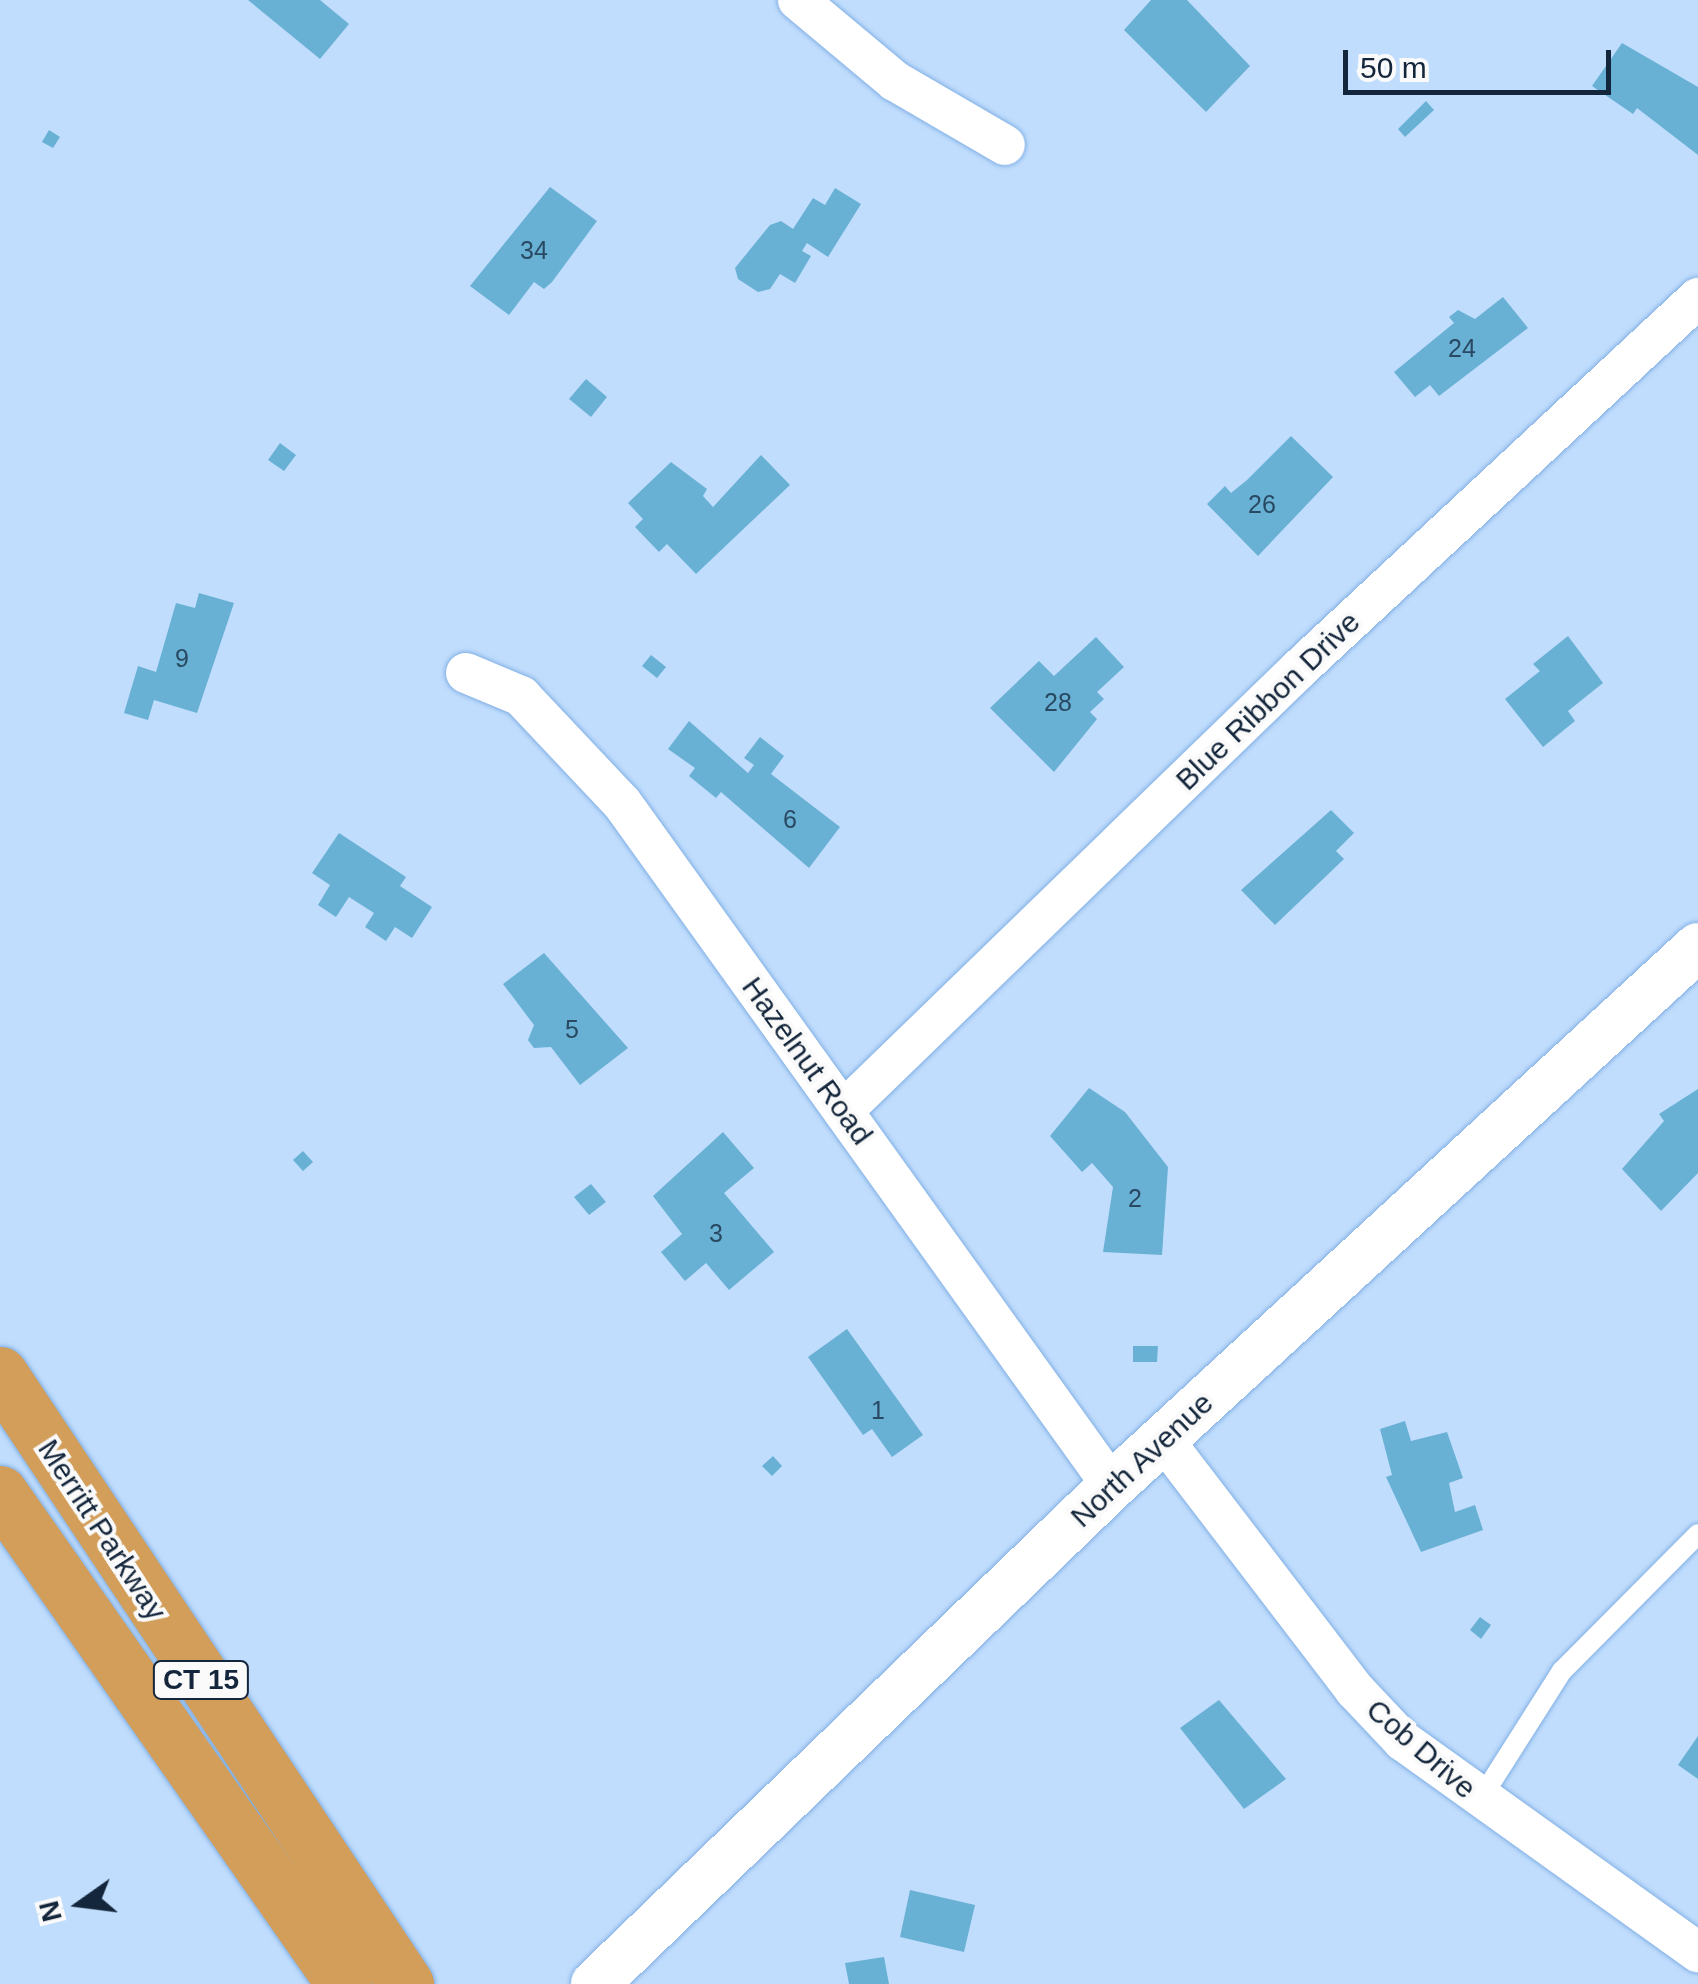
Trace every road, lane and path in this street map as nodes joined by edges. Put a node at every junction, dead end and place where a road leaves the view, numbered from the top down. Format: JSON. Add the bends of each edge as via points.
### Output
{"nodes":[{"id":1,"x":798,"y":0,"type":"edge"},
{"id":2,"x":1005,"y":145,"type":"dead end"},
{"id":3,"x":1698,"y":298,"type":"edge"},
{"id":4,"x":466,"y":673,"type":"dead end"},
{"id":5,"x":1698,"y":947,"type":"edge"},
{"id":6,"x":843,"y":1111,"type":"junction"},
{"id":7,"x":0,"y":1374,"type":"edge"},
{"id":8,"x":1163,"y":1439,"type":"junction"},
{"id":9,"x":1112,"y":1486,"type":"junction"},
{"id":10,"x":0,"y":1493,"type":"edge"},
{"id":11,"x":1698,"y":1534,"type":"edge"},
{"id":12,"x":1480,"y":1800,"type":"junction"},
{"id":13,"x":1698,"y":1952,"type":"edge"},
{"id":14,"x":344,"y":1984,"type":"edge"},
{"id":15,"x":406,"y":1984,"type":"edge"},
{"id":16,"x":595,"y":1984,"type":"edge"}],
"edges":[{"from":1,"to":2,"type":"street","via":[[896,81]]},
{"from":3,"to":6,"type":"street","name":"Blue Ribbon Drive","via":[[1299,669]]},
{"from":4,"to":6,"type":"street","name":"Hazelnut Road","via":[[520,696],[622,803]]},
{"from":5,"to":8,"type":"street","name":"North Avenue"},
{"from":6,"to":9,"type":"street","name":"Hazelnut Road"},
{"from":7,"to":15,"type":"highway","name":"Merritt Parkway","number":"CT 15"},
{"from":8,"to":9,"type":"street","name":"North Avenue"},
{"from":8,"to":12,"type":"street","name":"Cob Drive","via":[[1372,1710]]},
{"from":9,"to":16,"type":"street","name":"North Avenue"},
{"from":10,"to":14,"type":"highway","name":"Merritt Parkway","number":"CT 15"},
{"from":11,"to":12,"type":"lane","via":[[1562,1671]]},
{"from":12,"to":13,"type":"street","name":"Cob Drive"}]}
